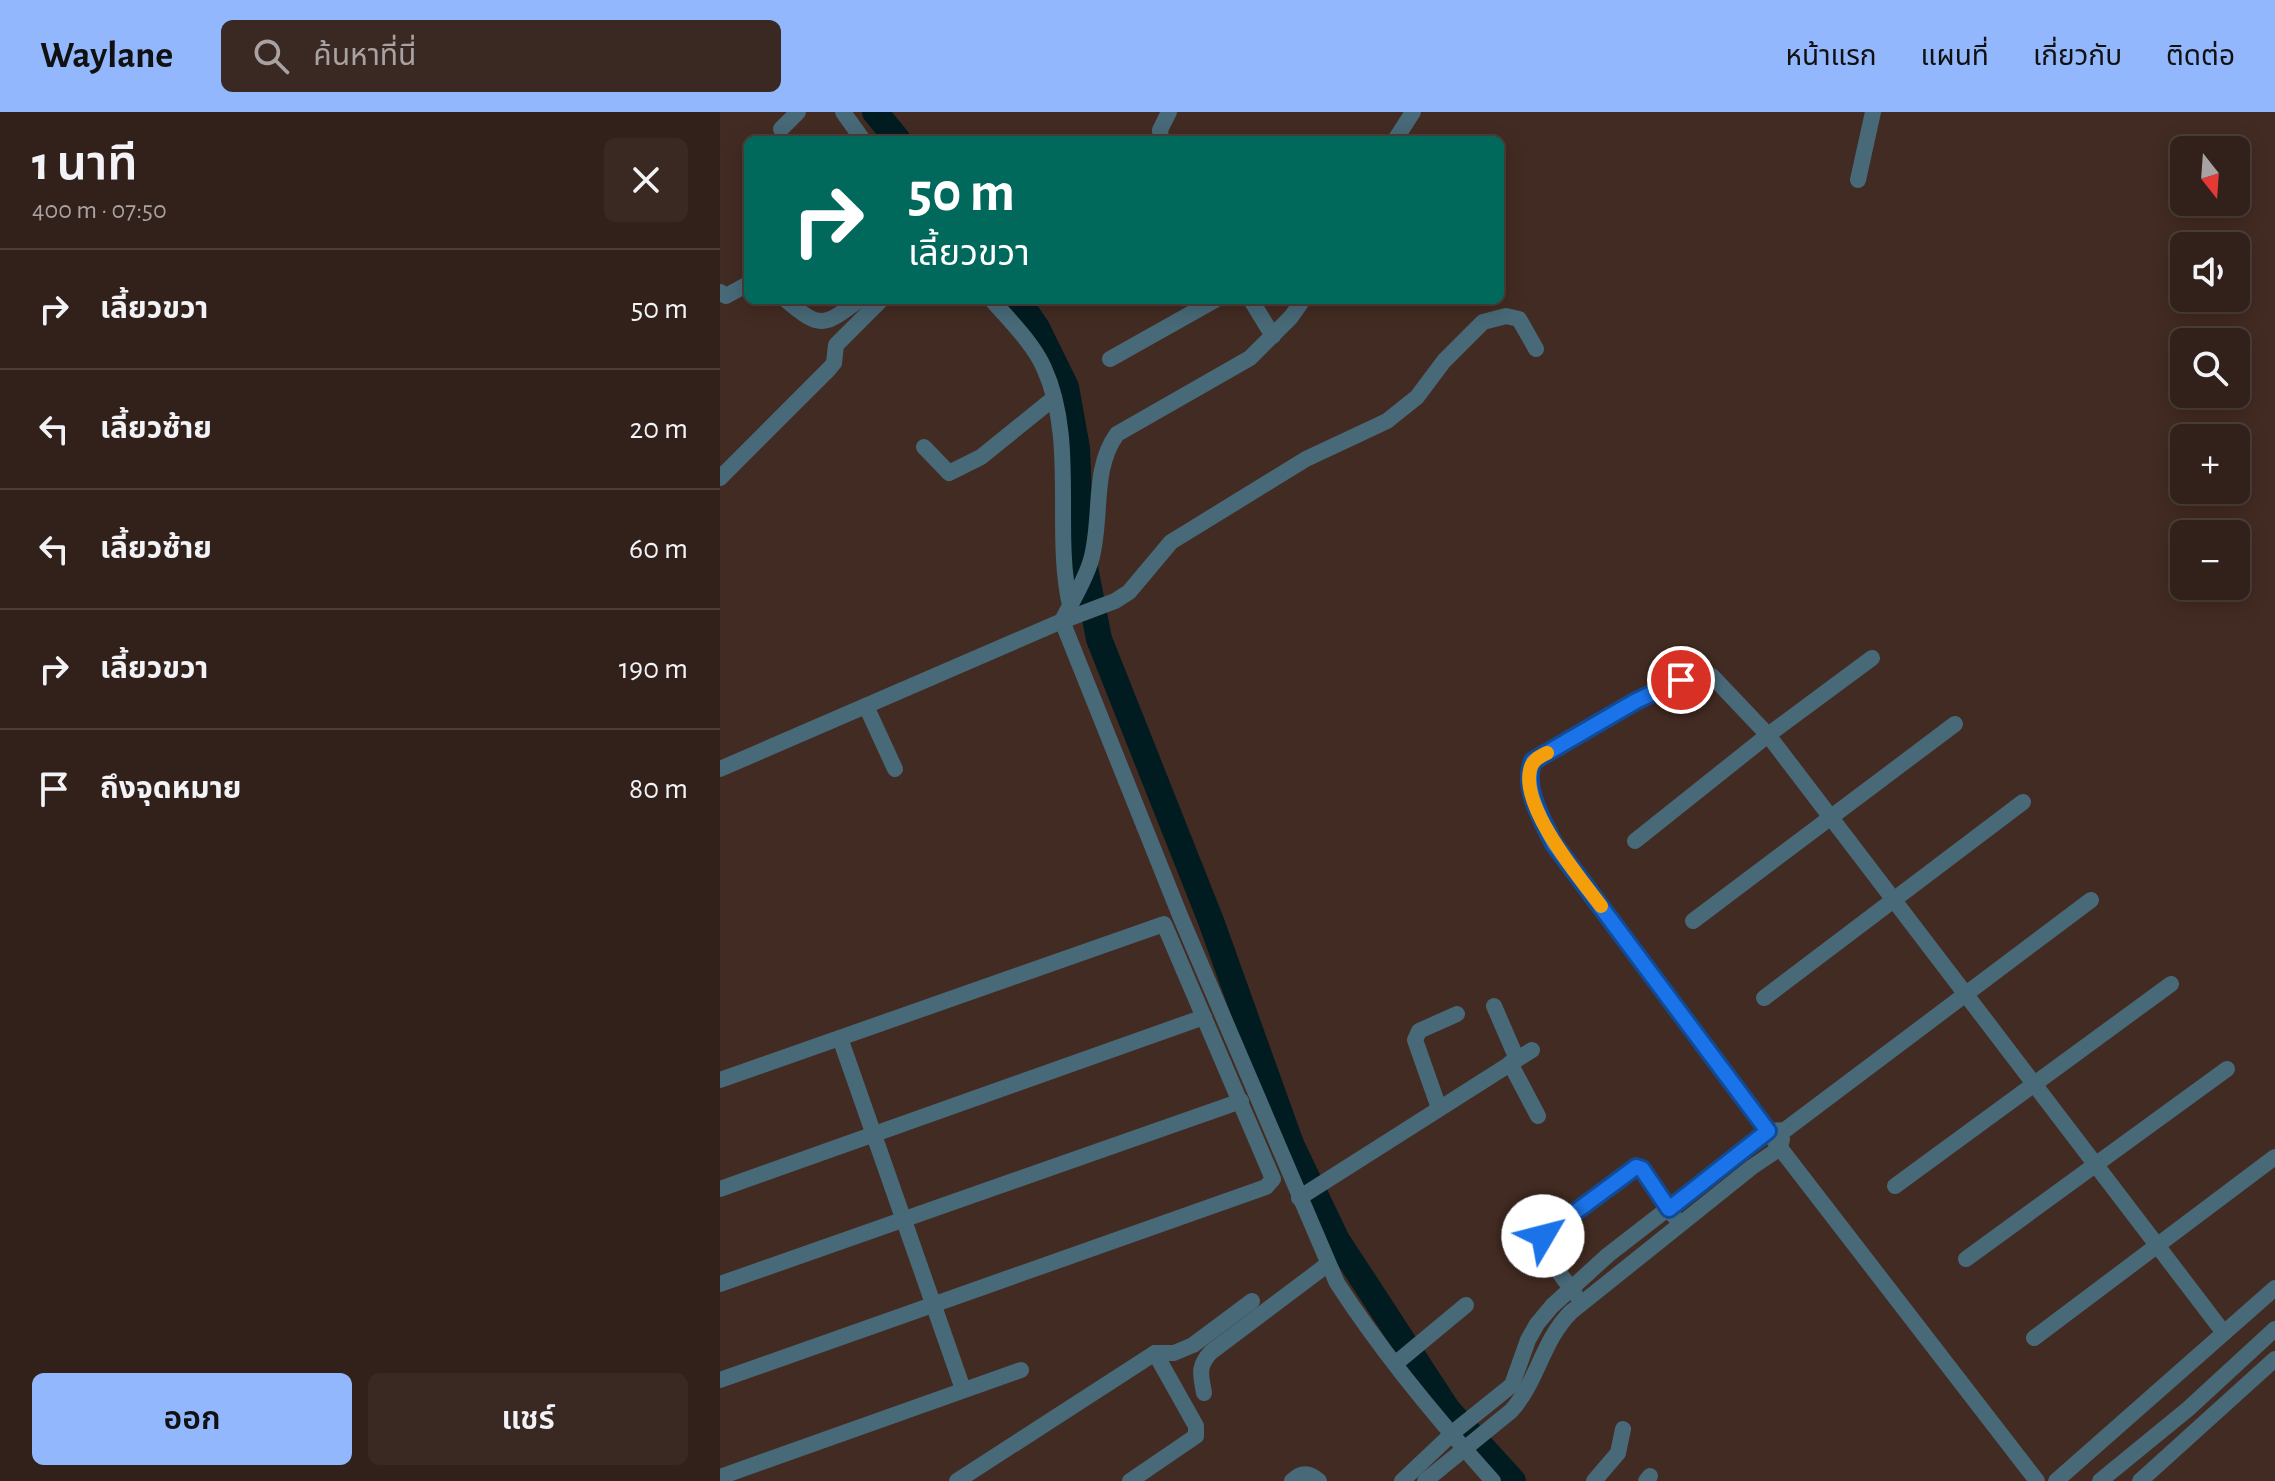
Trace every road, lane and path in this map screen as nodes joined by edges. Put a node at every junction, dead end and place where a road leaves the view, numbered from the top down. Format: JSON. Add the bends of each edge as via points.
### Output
{"nodes":[{"id":1,"x":798,"y":112,"type":"edge"},
{"id":2,"x":843,"y":112,"type":"edge"},
{"id":3,"x":1169,"y":112,"type":"edge"},
{"id":4,"x":1413,"y":112,"type":"edge"},
{"id":5,"x":1873,"y":112,"type":"edge"},
{"id":6,"x":781,"y":129,"type":"dead end"},
{"id":7,"x":856,"y":136,"type":"edge"},
{"id":8,"x":1161,"y":136,"type":"edge"},
{"id":9,"x":1398,"y":136,"type":"edge"},
{"id":10,"x":1858,"y":180,"type":"dead end"},
{"id":11,"x":744,"y":286,"type":"edge"},
{"id":12,"x":720,"y":292,"type":"edge"},
{"id":13,"x":791,"y":304,"type":"edge"},
{"id":14,"x":853,"y":304,"type":"edge"},
{"id":15,"x":877,"y":304,"type":"edge"},
{"id":16,"x":995,"y":304,"type":"edge"},
{"id":17,"x":1208,"y":304,"type":"edge"},
{"id":18,"x":1253,"y":304,"type":"edge"},
{"id":19,"x":1300,"y":304,"type":"edge"},
{"id":20,"x":1273,"y":336,"type":"junction"},
{"id":21,"x":1536,"y":349,"type":"dead end"},
{"id":22,"x":1110,"y":359,"type":"dead end"},
{"id":23,"x":1054,"y":398,"type":"junction"},
{"id":24,"x":924,"y":447,"type":"dead end"},
{"id":25,"x":720,"y":478,"type":"edge"},
{"id":26,"x":1072,"y":609,"type":"junction"},
{"id":27,"x":1872,"y":658,"type":"dead end"},
{"id":28,"x":866,"y":706,"type":"junction"},
{"id":29,"x":1955,"y":724,"type":"dead end"},
{"id":30,"x":1768,"y":735,"type":"junction"},
{"id":31,"x":720,"y":769,"type":"edge"},
{"id":32,"x":895,"y":769,"type":"dead end"},
{"id":33,"x":2023,"y":802,"type":"dead end"},
{"id":34,"x":1830,"y":818,"type":"junction"},
{"id":35,"x":1635,"y":841,"type":"dead end"},
{"id":36,"x":1892,"y":899,"type":"junction"},
{"id":37,"x":2091,"y":900,"type":"dead end"},
{"id":38,"x":1693,"y":921,"type":"dead end"},
{"id":39,"x":2171,"y":984,"type":"dead end"},
{"id":40,"x":1964,"y":995,"type":"junction"},
{"id":41,"x":1764,"y":998,"type":"dead end"},
{"id":42,"x":1494,"y":1006,"type":"dead end"},
{"id":43,"x":1457,"y":1014,"type":"dead end"},
{"id":44,"x":1204,"y":1017,"type":"junction"},
{"id":45,"x":840,"y":1038,"type":"junction"},
{"id":46,"x":1532,"y":1050,"type":"dead end"},
{"id":47,"x":1513,"y":1061,"type":"junction"},
{"id":48,"x":2227,"y":1069,"type":"dead end"},
{"id":49,"x":720,"y":1080,"type":"edge"},
{"id":50,"x":2033,"y":1084,"type":"junction"},
{"id":51,"x":1241,"y":1101,"type":"junction"},
{"id":52,"x":1439,"y":1108,"type":"junction"},
{"id":53,"x":1538,"y":1116,"type":"dead end"},
{"id":54,"x":1785,"y":1130,"type":"junction"},
{"id":55,"x":1768,"y":1131,"type":"junction"},
{"id":56,"x":873,"y":1133,"type":"junction"},
{"id":57,"x":1780,"y":1148,"type":"junction"},
{"id":58,"x":2275,"y":1157,"type":"edge"},
{"id":59,"x":2096,"y":1166,"type":"junction"},
{"id":60,"x":1895,"y":1186,"type":"dead end"},
{"id":61,"x":720,"y":1189,"type":"edge"},
{"id":62,"x":1302,"y":1196,"type":"junction"},
{"id":63,"x":1669,"y":1209,"type":"junction"},
{"id":64,"x":904,"y":1222,"type":"junction"},
{"id":65,"x":1680,"y":1223,"type":"junction"},
{"id":66,"x":2157,"y":1246,"type":"junction"},
{"id":67,"x":1966,"y":1259,"type":"dead end"},
{"id":68,"x":1328,"y":1264,"type":"junction"},
{"id":69,"x":720,"y":1284,"type":"edge"},
{"id":70,"x":2275,"y":1288,"type":"edge"},
{"id":71,"x":1570,"y":1289,"type":"junction"},
{"id":72,"x":1252,"y":1301,"type":"dead end"},
{"id":73,"x":1582,"y":1303,"type":"junction"},
{"id":74,"x":933,"y":1305,"type":"junction"},
{"id":75,"x":1466,"y":1305,"type":"dead end"},
{"id":76,"x":2275,"y":1329,"type":"edge"},
{"id":77,"x":2224,"y":1333,"type":"junction"},
{"id":78,"x":2034,"y":1338,"type":"dead end"},
{"id":79,"x":1155,"y":1353,"type":"junction"},
{"id":80,"x":1406,"y":1355,"type":"junction"},
{"id":81,"x":2275,"y":1359,"type":"edge"},
{"id":82,"x":1021,"y":1370,"type":"dead end"},
{"id":83,"x":720,"y":1380,"type":"edge"},
{"id":84,"x":963,"y":1389,"type":"junction"},
{"id":85,"x":1204,"y":1393,"type":"dead end"},
{"id":86,"x":1623,"y":1429,"type":"dead end"},
{"id":87,"x":1454,"y":1431,"type":"junction"},
{"id":88,"x":1466,"y":1447,"type":"junction"},
{"id":89,"x":720,"y":1477,"type":"edge"},
{"id":90,"x":957,"y":1481,"type":"edge"},
{"id":91,"x":1130,"y":1481,"type":"edge"},
{"id":92,"x":1292,"y":1481,"type":"edge"},
{"id":93,"x":1319,"y":1481,"type":"edge"},
{"id":94,"x":1402,"y":1481,"type":"edge"},
{"id":95,"x":1425,"y":1481,"type":"edge"},
{"id":96,"x":1493,"y":1481,"type":"edge"},
{"id":97,"x":1594,"y":1481,"type":"edge"},
{"id":98,"x":2037,"y":1481,"type":"edge"},
{"id":99,"x":2056,"y":1481,"type":"edge"},
{"id":100,"x":2100,"y":1481,"type":"edge"},
{"id":101,"x":2140,"y":1481,"type":"edge"}],
"edges":[{"from":1,"to":6,"type":"street"},
{"from":2,"to":7,"type":"street"},
{"from":3,"to":8,"type":"street"},
{"from":4,"to":9,"type":"street"},
{"from":5,"to":10,"type":"street"},
{"from":11,"to":12,"type":"street","via":[[726,296]]},
{"from":13,"to":14,"type":"street","via":[[821,323]]},
{"from":15,"to":25,"type":"street","via":[[836,345],[829,369]]},
{"from":16,"to":23,"type":"street","via":[[1043,365]]},
{"from":17,"to":22,"type":"street"},
{"from":18,"to":20,"type":"street"},
{"from":19,"to":20,"type":"street"},
{"from":20,"to":26,"type":"street","via":[[1250,358],[1117,434],[1102,467],[1091,561]]},
{"from":21,"to":26,"type":"street","via":[[1519,319],[1506,316],[1483,322],[1426,387],[1387,421],[1306,459],[1171,542],[1129,592],[1101,607]]},
{"from":23,"to":24,"type":"street","via":[[981,457],[949,473]]},
{"from":23,"to":26,"type":"street","via":[[1063,480],[1065,587]]},
{"from":26,"to":28,"type":"street"},
{"from":26,"to":62,"type":"street","via":[[1181,918]]},
{"from":27,"to":30,"type":"street"},
{"from":28,"to":31,"type":"street"},
{"from":28,"to":32,"type":"street"},
{"from":29,"to":34,"type":"street"},
{"from":30,"to":34,"type":"street"},
{"from":30,"to":35,"type":"street"},
{"from":30,"to":55,"type":"street","via":[[1730,692],[1704,674],[1636,701],[1544,754],[1533,761],[1529,779],[1554,844]]},
{"from":33,"to":36,"type":"street"},
{"from":34,"to":36,"type":"street"},
{"from":34,"to":38,"type":"street"},
{"from":36,"to":40,"type":"street"},
{"from":36,"to":41,"type":"street"},
{"from":37,"to":40,"type":"street"},
{"from":39,"to":50,"type":"street"},
{"from":40,"to":50,"type":"street"},
{"from":40,"to":54,"type":"street"},
{"from":42,"to":47,"type":"street"},
{"from":43,"to":52,"type":"street","via":[[1415,1034]]},
{"from":44,"to":45,"type":"street","via":[[1164,924]]},
{"from":44,"to":51,"type":"street"},
{"from":44,"to":56,"type":"street"},
{"from":45,"to":49,"type":"street"},
{"from":45,"to":56,"type":"street"},
{"from":46,"to":47,"type":"street"},
{"from":47,"to":52,"type":"street"},
{"from":47,"to":53,"type":"street"},
{"from":48,"to":59,"type":"street"},
{"from":50,"to":59,"type":"street"},
{"from":50,"to":60,"type":"street"},
{"from":51,"to":64,"type":"street"},
{"from":51,"to":74,"type":"street","via":[[1273,1179],[1266,1187]]},
{"from":52,"to":62,"type":"street"},
{"from":54,"to":55,"type":"street"},
{"from":54,"to":57,"type":"street"},
{"from":55,"to":57,"type":"street"},
{"from":55,"to":63,"type":"street"},
{"from":56,"to":61,"type":"street"},
{"from":56,"to":64,"type":"street"},
{"from":57,"to":65,"type":"street"},
{"from":57,"to":98,"type":"street"},
{"from":58,"to":66,"type":"street"},
{"from":59,"to":66,"type":"street"},
{"from":59,"to":67,"type":"street"},
{"from":62,"to":68,"type":"street"},
{"from":63,"to":65,"type":"street"},
{"from":63,"to":71,"type":"street"},
{"from":63,"to":71,"type":"street","via":[[1636,1167],[1543,1236],[1541,1248]]},
{"from":64,"to":69,"type":"street"},
{"from":64,"to":74,"type":"street"},
{"from":65,"to":73,"type":"street"},
{"from":66,"to":77,"type":"street"},
{"from":66,"to":78,"type":"street"},
{"from":68,"to":80,"type":"street","via":[[1361,1320]]},
{"from":68,"to":85,"type":"street","via":[[1211,1352],[1202,1362]]},
{"from":70,"to":77,"type":"street"},
{"from":71,"to":73,"type":"street"},
{"from":71,"to":87,"type":"street","via":[[1537,1324],[1512,1385]]},
{"from":72,"to":79,"type":"street","via":[[1193,1345]]},
{"from":73,"to":88,"type":"street","via":[[1551,1334],[1523,1398]]},
{"from":74,"to":83,"type":"street"},
{"from":74,"to":84,"type":"street"},
{"from":75,"to":80,"type":"street"},
{"from":76,"to":100,"type":"street"},
{"from":77,"to":99,"type":"street"},
{"from":79,"to":90,"type":"street"},
{"from":79,"to":91,"type":"street","via":[[1196,1426],[1196,1436]]},
{"from":80,"to":87,"type":"street"},
{"from":81,"to":101,"type":"street"},
{"from":82,"to":84,"type":"street"},
{"from":84,"to":89,"type":"street"},
{"from":86,"to":97,"type":"street","via":[[1618,1453]]},
{"from":87,"to":88,"type":"street"},
{"from":87,"to":94,"type":"street"},
{"from":88,"to":95,"type":"street"},
{"from":88,"to":96,"type":"street"},
{"from":92,"to":93,"type":"street","via":[[1308,1474]]}]}
